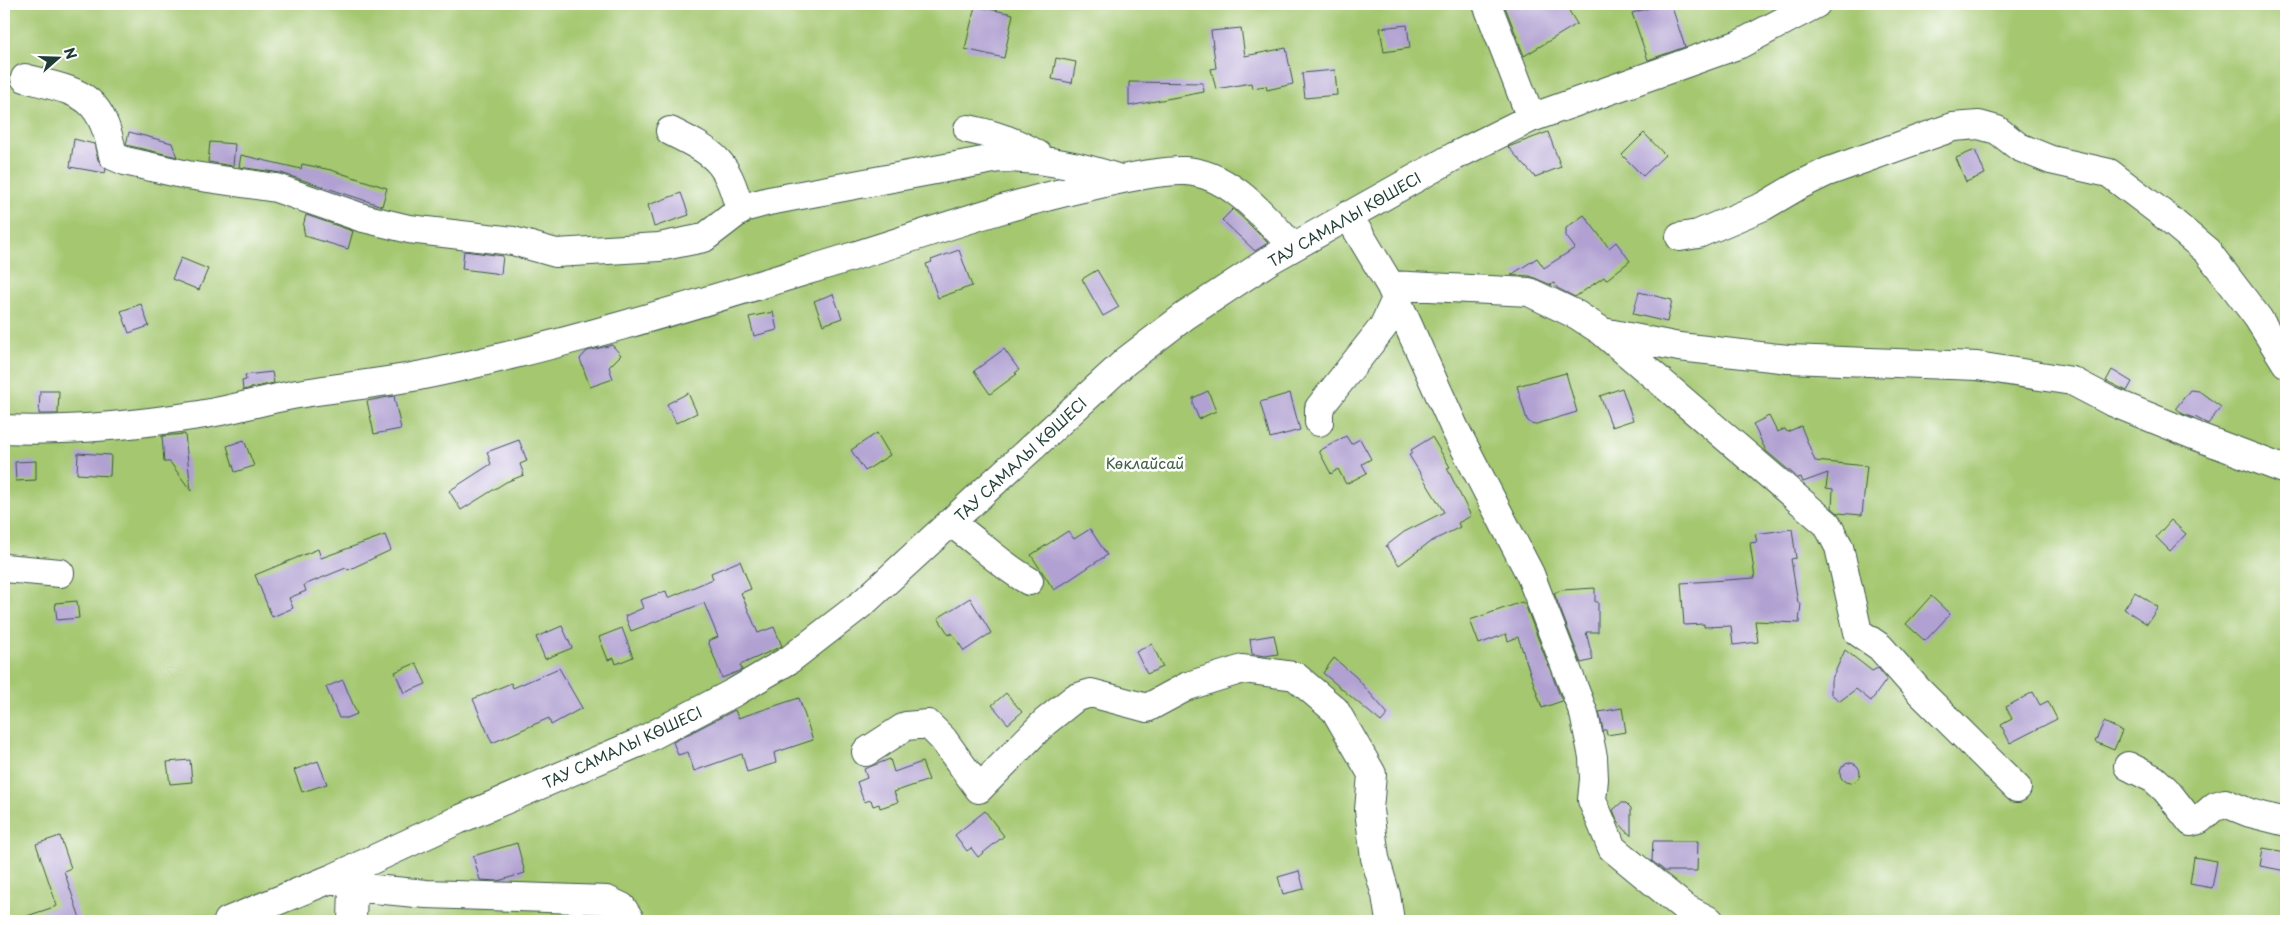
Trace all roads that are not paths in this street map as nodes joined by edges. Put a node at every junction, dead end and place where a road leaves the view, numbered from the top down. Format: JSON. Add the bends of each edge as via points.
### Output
{"nodes":[{"id":1,"x":1487,"y":4,"type":"edge"},
{"id":2,"x":1816,"y":4,"type":"edge"},
{"id":3,"x":24,"y":78,"type":"dead end"},
{"id":4,"x":1531,"y":118,"type":"junction"},
{"id":5,"x":968,"y":129,"type":"dead end"},
{"id":6,"x":670,"y":130,"type":"dead end"},
{"id":7,"x":1048,"y":161,"type":"junction"},
{"id":8,"x":1121,"y":179,"type":"junction"},
{"id":9,"x":740,"y":211,"type":"junction"},
{"id":10,"x":1348,"y":214,"type":"junction"},
{"id":11,"x":1680,"y":237,"type":"dead end"},
{"id":12,"x":1293,"y":247,"type":"junction"},
{"id":13,"x":1393,"y":292,"type":"junction"},
{"id":14,"x":1603,"y":332,"type":"junction"},
{"id":15,"x":2286,"y":362,"type":"edge"},
{"id":16,"x":1319,"y":422,"type":"dead end"},
{"id":17,"x":4,"y":429,"type":"edge"},
{"id":18,"x":2286,"y":470,"type":"edge"},
{"id":19,"x":951,"y":523,"type":"junction"},
{"id":20,"x":4,"y":568,"type":"edge"},
{"id":21,"x":60,"y":574,"type":"dead end"},
{"id":22,"x":1029,"y":581,"type":"dead end"},
{"id":23,"x":866,"y":752,"type":"dead end"},
{"id":24,"x":2128,"y":766,"type":"dead end"},
{"id":25,"x":2017,"y":788,"type":"dead end"},
{"id":26,"x":2286,"y":822,"type":"edge"},
{"id":27,"x":345,"y":879,"type":"junction"},
{"id":28,"x":228,"y":921,"type":"edge"},
{"id":29,"x":352,"y":921,"type":"edge"},
{"id":30,"x":631,"y":921,"type":"edge"},
{"id":31,"x":1390,"y":921,"type":"edge"},
{"id":32,"x":1710,"y":921,"type":"edge"}],
"edges":[{"from":1,"to":4,"type":"street"},
{"from":2,"to":4,"type":"street","name":"ТАУ САМАЛЫ КӨШЕСІ","via":[[1740,44]]},
{"from":3,"to":9,"type":"street","via":[[82,95],[97,109],[108,132],[113,156],[119,159],[276,188],[363,218],[409,229],[513,242],[556,253],[659,247],[704,238]]},
{"from":4,"to":10,"type":"street","name":"ТАУ САМАЛЫ КӨШЕСІ"},
{"from":5,"to":7,"type":"street","via":[[1021,145]]},
{"from":6,"to":9,"type":"street","via":[[708,152],[724,166]]},
{"from":7,"to":8,"type":"street","via":[[1095,170]]},
{"from":7,"to":9,"type":"street","via":[[1032,158],[984,161],[769,201]]},
{"from":8,"to":12,"type":"street","via":[[1184,171],[1209,175],[1267,219]]},
{"from":8,"to":17,"type":"street","via":[[1031,199],[743,290],[593,333],[432,373],[288,396],[201,415],[42,430]]},
{"from":10,"to":12,"type":"street","name":"ТАУ САМАЛЫ КӨШЕСІ"},
{"from":10,"to":13,"type":"street"},
{"from":11,"to":15,"type":"street","via":[[1698,234],[1764,206],[1828,172],[1953,127],[1979,125],[1997,130],[2019,147],[2051,160],[2109,173],[2156,209],[2207,251],[2258,318]]},
{"from":12,"to":19,"type":"street","name":"ТАУ САМАЛЫ КӨШЕСІ","via":[[1185,316],[1126,361]]},
{"from":13,"to":14,"type":"street","via":[[1529,292]]},
{"from":13,"to":16,"type":"street","via":[[1383,327],[1319,408]]},
{"from":13,"to":32,"type":"street","via":[[1455,429],[1530,574],[1584,714],[1593,757],[1592,800],[1612,848],[1686,908]]},
{"from":14,"to":18,"type":"street","via":[[1679,347],[1758,356],[1977,366],[2072,381],[2110,401]]},
{"from":14,"to":25,"type":"street","via":[[1827,524],[1839,548],[1858,632],[1880,647],[1918,690]]},
{"from":19,"to":22,"type":"street","via":[[975,539],[1000,564]]},
{"from":19,"to":27,"type":"street","name":"ТАУ САМАЛЫ КӨШЕСІ","via":[[864,602],[789,660],[638,743],[458,820]]},
{"from":20,"to":21,"type":"street"},
{"from":23,"to":31,"type":"street","via":[[906,726],[928,724],[944,739],[979,789],[1045,722],[1075,698],[1092,693],[1147,708],[1188,686],[1243,669],[1295,676],[1335,710],[1372,774],[1369,810],[1375,858]]},
{"from":24,"to":26,"type":"street","via":[[2154,779],[2191,822],[2225,803]]},
{"from":27,"to":28,"type":"street","name":"ТАУ САМАЛЫ КӨШЕСІ"},
{"from":27,"to":29,"type":"street"},
{"from":27,"to":30,"type":"street","via":[[435,895],[607,900],[622,907]]}]}
